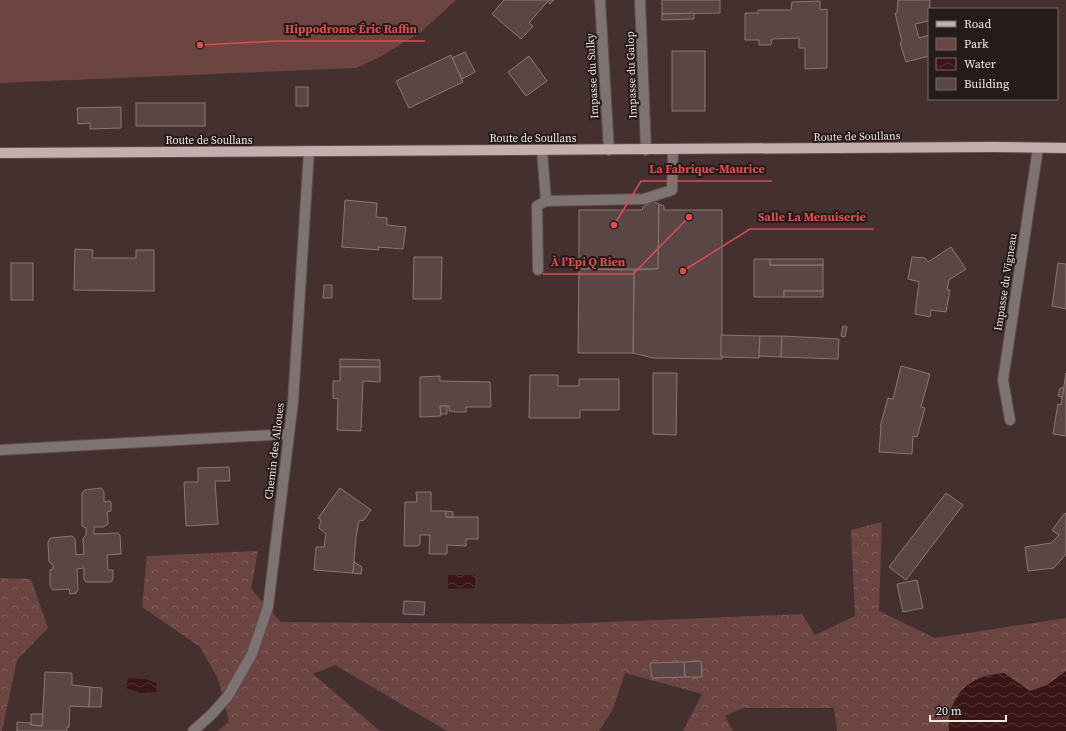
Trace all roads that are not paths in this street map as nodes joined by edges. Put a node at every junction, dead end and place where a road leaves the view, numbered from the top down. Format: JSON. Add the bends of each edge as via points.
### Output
{"nodes":[{"id":1,"x":600,"y":0,"type":"edge"},
{"id":2,"x":640,"y":0,"type":"edge"},
{"id":3,"x":1038,"y":148,"type":"junction"},
{"id":4,"x":1066,"y":148,"type":"edge"},
{"id":5,"x":542,"y":150,"type":"junction"},
{"id":6,"x":609,"y":150,"type":"junction"},
{"id":7,"x":646,"y":150,"type":"junction"},
{"id":8,"x":673,"y":150,"type":"junction"},
{"id":9,"x":309,"y":152,"type":"junction"},
{"id":10,"x":0,"y":153,"type":"edge"},
{"id":11,"x":546,"y":201,"type":"junction"},
{"id":12,"x":538,"y":270,"type":"dead end"},
{"id":13,"x":1010,"y":420,"type":"dead end"},
{"id":14,"x":289,"y":434,"type":"junction"},
{"id":15,"x":0,"y":450,"type":"edge"},
{"id":16,"x":193,"y":731,"type":"edge"}],
"edges":[{"from":1,"to":6,"type":"street","name":"Impasse du Sulky"},
{"from":2,"to":7,"type":"street","name":"Impasse du Galop"},
{"from":3,"to":4,"type":"main road","name":"Route de Soullans"},
{"from":3,"to":8,"type":"main road","name":"Route de Soullans"},
{"from":3,"to":13,"type":"street","name":"Impasse du Vigneau","via":[[1003,380]]},
{"from":5,"to":6,"type":"main road","name":"Route de Soullans"},
{"from":5,"to":9,"type":"main road","name":"Route de Soullans"},
{"from":5,"to":11,"type":"street"},
{"from":6,"to":7,"type":"main road","name":"Route de Soullans"},
{"from":7,"to":8,"type":"main road","name":"Route de Soullans"},
{"from":8,"to":11,"type":"street","via":[[672,190],[644,199]]},
{"from":9,"to":10,"type":"main road","name":"Route de Soullans"},
{"from":9,"to":14,"type":"street","name":"Chemin des Alloues"},
{"from":11,"to":12,"type":"street","via":[[537,206]]},
{"from":14,"to":15,"type":"street"},
{"from":14,"to":16,"type":"street","name":"Chemin des Alloues","via":[[268,607],[252,654],[228,696]]}]}
